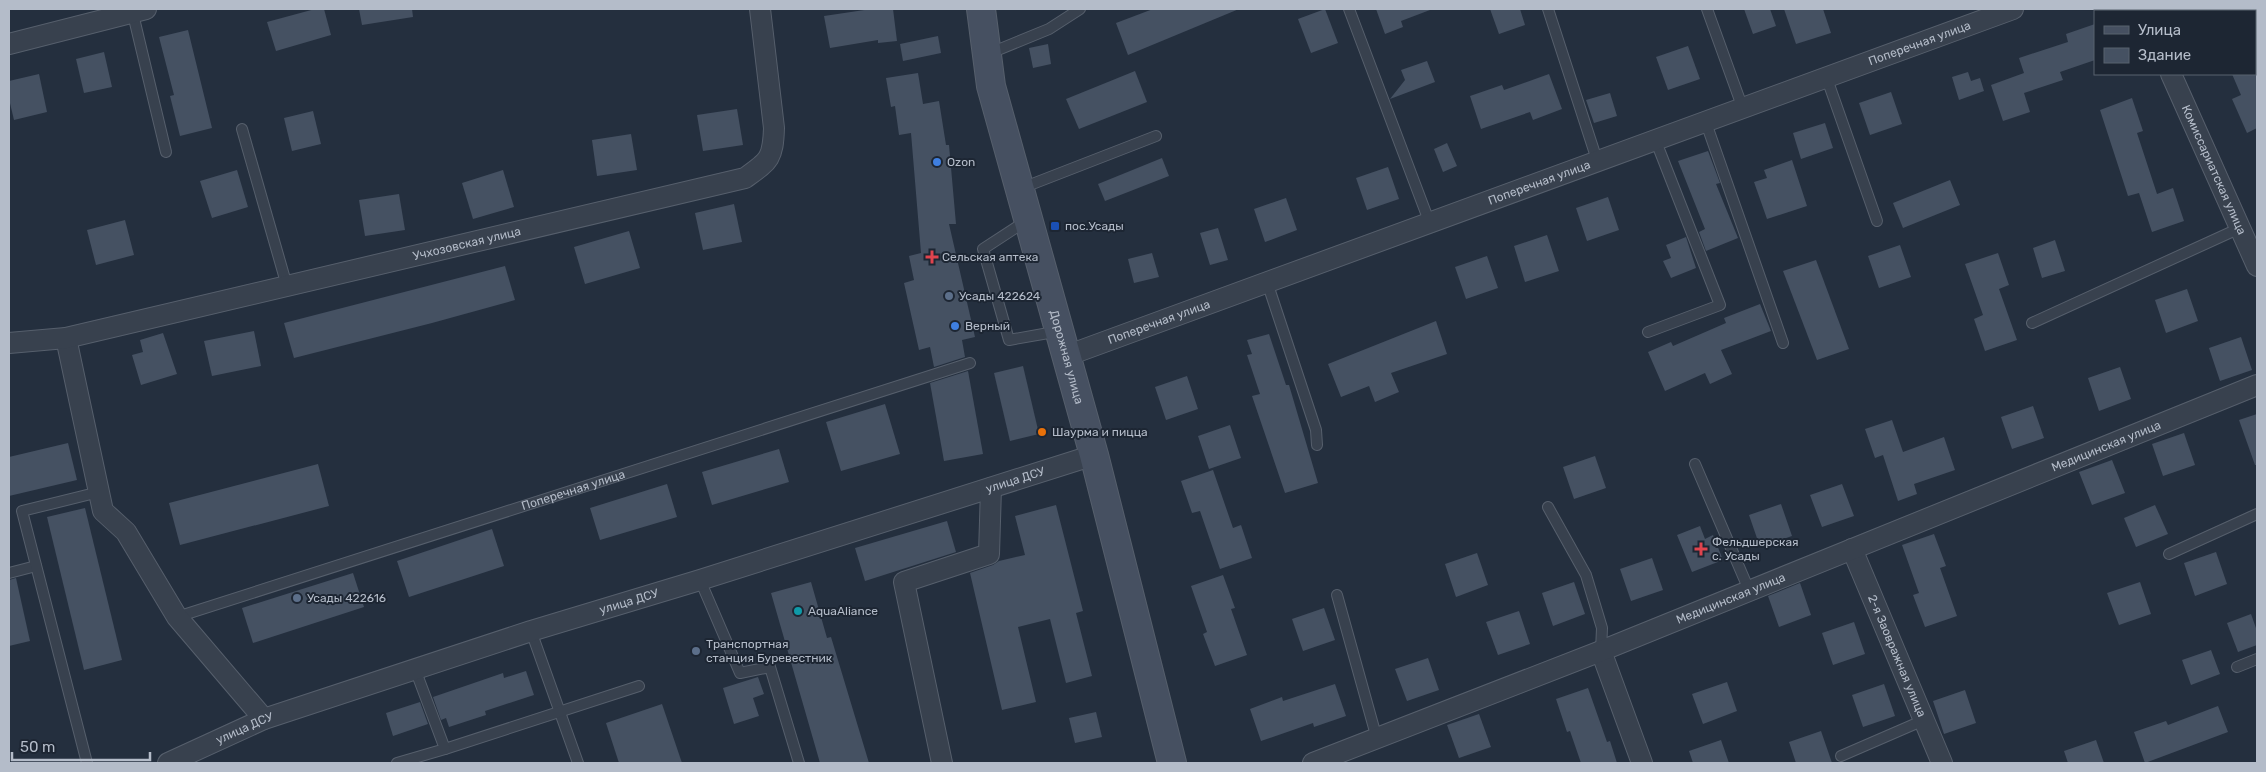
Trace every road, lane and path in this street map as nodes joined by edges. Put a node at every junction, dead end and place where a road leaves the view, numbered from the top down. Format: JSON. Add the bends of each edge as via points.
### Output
{"nodes":[{"id":1,"x":760,"y":9,"type":"edge"},
{"id":2,"x":981,"y":9,"type":"edge"},
{"id":3,"x":1080,"y":9,"type":"edge"},
{"id":4,"x":1349,"y":9,"type":"edge"},
{"id":5,"x":1548,"y":9,"type":"edge"},
{"id":6,"x":1707,"y":9,"type":"edge"},
{"id":7,"x":2013,"y":9,"type":"edge"},
{"id":8,"x":137,"y":10,"type":"edge"},
{"id":9,"x":9,"y":44,"type":"edge"},
{"id":10,"x":987,"y":54,"type":"junction"},
{"id":11,"x":2171,"y":75,"type":"edge"},
{"id":12,"x":1826,"y":76,"type":"junction"},
{"id":13,"x":1742,"y":106,"type":"junction"},
{"id":14,"x":1706,"y":120,"type":"junction"},
{"id":15,"x":242,"y":129,"type":"dead end"},
{"id":16,"x":1156,"y":136,"type":"dead end"},
{"id":17,"x":1655,"y":139,"type":"junction"},
{"id":18,"x":166,"y":152,"type":"dead end"},
{"id":19,"x":1597,"y":160,"type":"junction"},
{"id":20,"x":1021,"y":188,"type":"junction"},
{"id":21,"x":1030,"y":219,"type":"junction"},
{"id":22,"x":1430,"y":221,"type":"junction"},
{"id":23,"x":1877,"y":221,"type":"dead end"},
{"id":24,"x":2240,"y":228,"type":"junction"},
{"id":25,"x":2257,"y":266,"type":"edge"},
{"id":26,"x":1267,"y":282,"type":"junction"},
{"id":27,"x":287,"y":286,"type":"junction"},
{"id":28,"x":2032,"y":323,"type":"dead end"},
{"id":29,"x":1648,"y":332,"type":"dead end"},
{"id":30,"x":66,"y":338,"type":"junction"},
{"id":31,"x":9,"y":343,"type":"edge"},
{"id":32,"x":1783,"y":343,"type":"dead end"},
{"id":33,"x":1063,"y":344,"type":"junction"},
{"id":34,"x":970,"y":363,"type":"dead end"},
{"id":35,"x":2257,"y":385,"type":"edge"},
{"id":36,"x":1317,"y":444,"type":"dead end"},
{"id":37,"x":1094,"y":455,"type":"junction"},
{"id":38,"x":1695,"y":464,"type":"dead end"},
{"id":39,"x":990,"y":488,"type":"junction"},
{"id":40,"x":99,"y":492,"type":"junction"},
{"id":41,"x":1548,"y":507,"type":"dead end"},
{"id":42,"x":2257,"y":514,"type":"edge"},
{"id":43,"x":1852,"y":549,"type":"junction"},
{"id":44,"x":2169,"y":554,"type":"dead end"},
{"id":45,"x":36,"y":566,"type":"junction"},
{"id":46,"x":9,"y":573,"type":"edge"},
{"id":47,"x":700,"y":580,"type":"junction"},
{"id":48,"x":1749,"y":590,"type":"junction"},
{"id":49,"x":1337,"y":595,"type":"dead end"},
{"id":50,"x":178,"y":617,"type":"junction"},
{"id":51,"x":531,"y":631,"type":"junction"},
{"id":52,"x":1601,"y":651,"type":"junction"},
{"id":53,"x":2257,"y":659,"type":"edge"},
{"id":54,"x":2237,"y":667,"type":"dead end"},
{"id":55,"x":415,"y":669,"type":"junction"},
{"id":56,"x":640,"y":686,"type":"dead end"},
{"id":57,"x":560,"y":711,"type":"junction"},
{"id":58,"x":264,"y":719,"type":"junction"},
{"id":59,"x":1924,"y":720,"type":"junction"},
{"id":60,"x":1377,"y":738,"type":"junction"},
{"id":61,"x":445,"y":749,"type":"junction"},
{"id":62,"x":1841,"y":756,"type":"dead end"},
{"id":63,"x":427,"y":759,"type":"edge"},
{"id":64,"x":87,"y":763,"type":"edge"},
{"id":65,"x":168,"y":763,"type":"edge"},
{"id":66,"x":398,"y":763,"type":"edge"},
{"id":67,"x":578,"y":763,"type":"edge"},
{"id":68,"x":799,"y":763,"type":"edge"},
{"id":69,"x":942,"y":763,"type":"edge"},
{"id":70,"x":1172,"y":763,"type":"edge"},
{"id":71,"x":1313,"y":763,"type":"edge"},
{"id":72,"x":1642,"y":763,"type":"edge"},
{"id":73,"x":1942,"y":763,"type":"edge"}],
"edges":[{"from":1,"to":27,"type":"street","name":"Учхозовская улица","via":[[774,128],[773,148],[766,163],[745,178]]},
{"from":2,"to":10,"type":"street","name":"Дорожная улица"},
{"from":3,"to":10,"type":"lane","via":[[1049,29]]},
{"from":4,"to":22,"type":"lane"},
{"from":5,"to":19,"type":"lane"},
{"from":6,"to":13,"type":"lane"},
{"from":7,"to":12,"type":"street","name":"Поперечная улица"},
{"from":8,"to":9,"type":"street"},
{"from":8,"to":18,"type":"lane"},
{"from":10,"to":20,"type":"street","name":"Дорожная улица","via":[[991,86]]},
{"from":11,"to":24,"type":"street","name":"Комиссариатская улица"},
{"from":12,"to":13,"type":"street","name":"Поперечная улица"},
{"from":12,"to":23,"type":"lane"},
{"from":13,"to":14,"type":"street","name":"Поперечная улица"},
{"from":14,"to":17,"type":"street","name":"Поперечная улица"},
{"from":14,"to":32,"type":"lane"},
{"from":15,"to":27,"type":"lane"},
{"from":16,"to":20,"type":"lane"},
{"from":17,"to":19,"type":"street","name":"Поперечная улица"},
{"from":17,"to":29,"type":"lane","via":[[1720,305]]},
{"from":19,"to":22,"type":"street","name":"Поперечная улица"},
{"from":20,"to":21,"type":"street","name":"Дорожная улица"},
{"from":21,"to":33,"type":"street","name":"Дорожная улица"},
{"from":21,"to":33,"type":"lane","via":[[983,248],[1009,340]]},
{"from":22,"to":26,"type":"street","name":"Поперечная улица"},
{"from":24,"to":25,"type":"street","name":"Комиссариатская улица"},
{"from":24,"to":28,"type":"lane"},
{"from":26,"to":33,"type":"street","name":"Поперечная улица"},
{"from":26,"to":36,"type":"lane","via":[[1316,430]]},
{"from":27,"to":30,"type":"street","name":"Учхозовская улица"},
{"from":30,"to":31,"type":"street","name":"Учхозовская улица"},
{"from":30,"to":40,"type":"street"},
{"from":33,"to":37,"type":"street","name":"Дорожная улица"},
{"from":34,"to":50,"type":"lane","name":"Поперечная улица"},
{"from":35,"to":43,"type":"street","name":"Медицинская улица"},
{"from":37,"to":39,"type":"street","name":"улица ДСУ"},
{"from":37,"to":70,"type":"street","name":"Дорожная улица"},
{"from":38,"to":48,"type":"lane"},
{"from":39,"to":47,"type":"street","name":"улица ДСУ"},
{"from":39,"to":69,"type":"street","via":[[989,554],[904,582]]},
{"from":40,"to":45,"type":"lane","via":[[22,511]]},
{"from":40,"to":50,"type":"street","via":[[102,511],[126,532]]},
{"from":41,"to":52,"type":"lane","via":[[1586,575],[1602,628]]},
{"from":42,"to":44,"type":"lane"},
{"from":43,"to":48,"type":"street","name":"Медицинская улица"},
{"from":43,"to":59,"type":"street","name":"2-я Заовражная улица"},
{"from":45,"to":46,"type":"lane"},
{"from":45,"to":64,"type":"lane"},
{"from":47,"to":51,"type":"street","name":"улица ДСУ"},
{"from":47,"to":68,"type":"lane","via":[[740,673],[770,666]]},
{"from":48,"to":52,"type":"street","name":"Медицинская улица"},
{"from":49,"to":60,"type":"lane"},
{"from":50,"to":58,"type":"street"},
{"from":51,"to":55,"type":"street","name":"улица ДСУ"},
{"from":51,"to":57,"type":"lane"},
{"from":52,"to":60,"type":"street","name":"Медицинская улица"},
{"from":52,"to":72,"type":"street"},
{"from":53,"to":54,"type":"lane"},
{"from":55,"to":58,"type":"street","name":"улица ДСУ"},
{"from":55,"to":61,"type":"lane"},
{"from":56,"to":57,"type":"lane"},
{"from":57,"to":61,"type":"lane"},
{"from":57,"to":67,"type":"lane"},
{"from":58,"to":65,"type":"street","name":"улица ДСУ"},
{"from":59,"to":62,"type":"lane"},
{"from":59,"to":73,"type":"street","name":"2-я Заовражная улица"},
{"from":60,"to":71,"type":"street","name":"Медицинская улица"},
{"from":61,"to":63,"type":"lane"},
{"from":63,"to":66,"type":"lane"}]}
